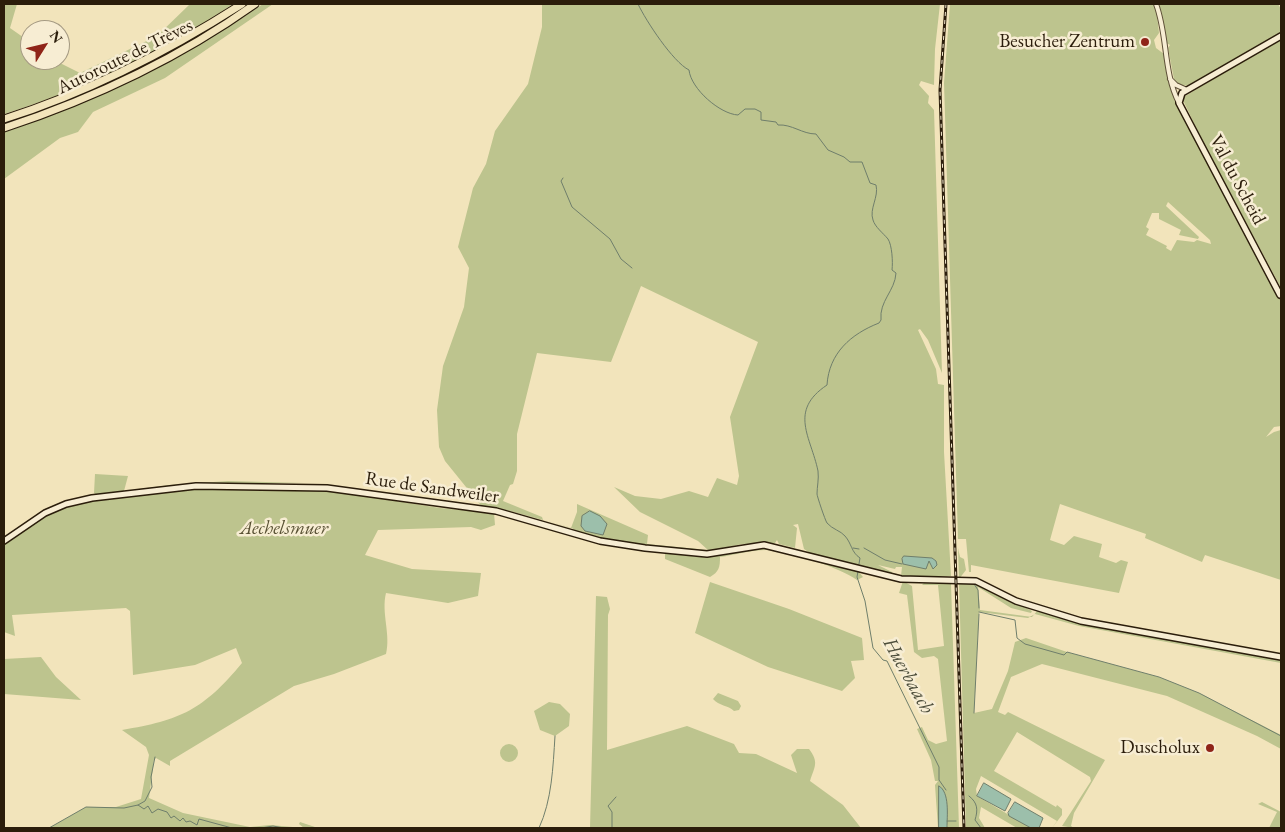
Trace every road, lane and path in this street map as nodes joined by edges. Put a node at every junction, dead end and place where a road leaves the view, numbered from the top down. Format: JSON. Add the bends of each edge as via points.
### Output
{"nodes":[{"id":1,"x":242,"y":4,"type":"edge"},
{"id":2,"x":255,"y":4,"type":"edge"},
{"id":3,"x":1156,"y":4,"type":"edge"},
{"id":4,"x":1281,"y":36,"type":"edge"},
{"id":5,"x":1170,"y":79,"type":"junction"},
{"id":6,"x":1187,"y":90,"type":"junction"},
{"id":7,"x":1179,"y":103,"type":"junction"},
{"id":8,"x":4,"y":119,"type":"edge"},
{"id":9,"x":4,"y":128,"type":"edge"},
{"id":10,"x":1280,"y":295,"type":"edge"},
{"id":11,"x":4,"y":541,"type":"edge"},
{"id":12,"x":1281,"y":657,"type":"edge"}],
"edges":[{"from":1,"to":8,"type":"highway","name":"Autoroute de Trèves","via":[[172,47],[125,71],[36,109]]},
{"from":2,"to":9,"type":"highway","name":"Autoroute de Trèves","via":[[176,54],[129,78]]},
{"from":3,"to":5,"type":"street","name":"Val du Scheid"},
{"from":4,"to":6,"type":"main road"},
{"from":5,"to":6,"type":"street"},
{"from":5,"to":7,"type":"street","name":"Val du Scheid"},
{"from":6,"to":7,"type":"main road","via":[[1179,97]]},
{"from":7,"to":10,"type":"main road","name":"Val du Scheid"},
{"from":11,"to":12,"type":"main road","name":"Rue de Sandweiler","via":[[45,513],[66,504],[171,488],[327,488],[496,512],[600,541],[682,553],[707,554],[751,545],[776,546],[910,580],[976,581],[1016,601],[1081,621]]}]}
